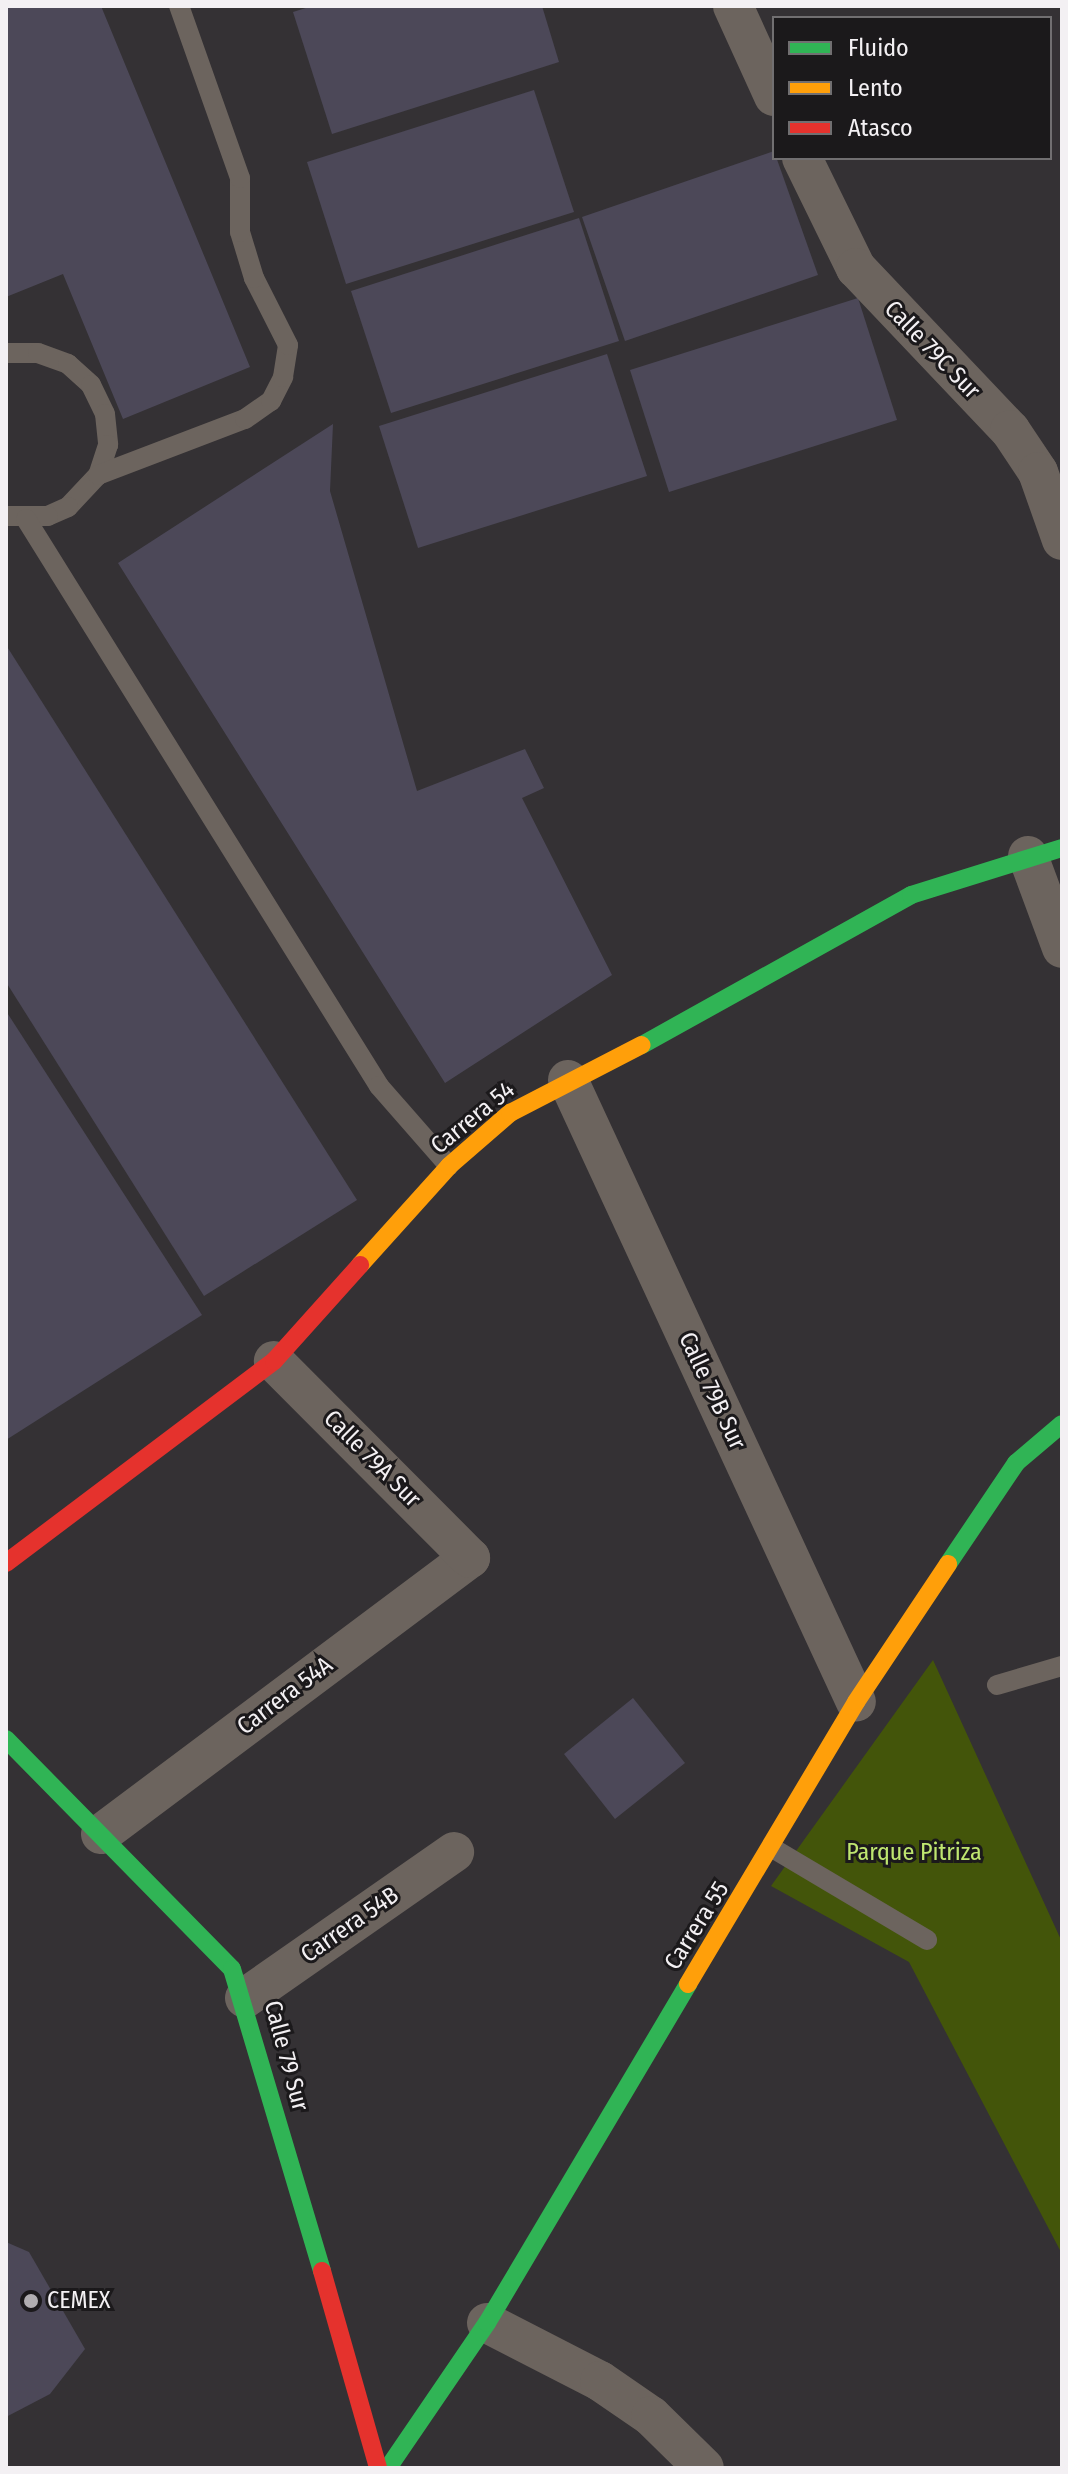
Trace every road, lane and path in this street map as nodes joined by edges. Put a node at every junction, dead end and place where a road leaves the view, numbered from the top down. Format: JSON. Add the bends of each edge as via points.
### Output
{"nodes":[{"id":1,"x":179,"y":6,"type":"edge"},
{"id":2,"x":733,"y":6,"type":"edge"},
{"id":3,"x":772,"y":92,"type":"edge"},
{"id":4,"x":803,"y":160,"type":"edge"},
{"id":5,"x":6,"y":353,"type":"edge"},
{"id":6,"x":98,"y":475,"type":"junction"},
{"id":7,"x":16,"y":517,"type":"edge"},
{"id":8,"x":1062,"y":540,"type":"edge"},
{"id":9,"x":1045,"y":852,"type":"edge"},
{"id":10,"x":1062,"y":948,"type":"edge"},
{"id":11,"x":568,"y":1080,"type":"junction"},
{"id":12,"x":449,"y":1166,"type":"junction"},
{"id":13,"x":274,"y":1361,"type":"junction"},
{"id":14,"x":1062,"y":1424,"type":"edge"},
{"id":15,"x":470,"y":1558,"type":"joint"},
{"id":16,"x":6,"y":1563,"type":"edge"},
{"id":17,"x":1062,"y":1666,"type":"edge"},
{"id":18,"x":997,"y":1685,"type":"dead end"},
{"id":19,"x":856,"y":1702,"type":"junction"},
{"id":20,"x":6,"y":1739,"type":"edge"},
{"id":21,"x":101,"y":1834,"type":"junction"},
{"id":22,"x":774,"y":1849,"type":"junction"},
{"id":23,"x":454,"y":1852,"type":"dead end"},
{"id":24,"x":927,"y":1940,"type":"dead end"},
{"id":25,"x":245,"y":1998,"type":"junction"},
{"id":26,"x":487,"y":2323,"type":"junction"},
{"id":27,"x":378,"y":2468,"type":"edge"},
{"id":28,"x":388,"y":2468,"type":"edge"},
{"id":29,"x":704,"y":2468,"type":"edge"}],
"edges":[{"from":1,"to":6,"type":"lane","via":[[240,178],[240,232],[254,278],[288,345],[283,377],[271,401],[245,419]]},
{"from":2,"to":3,"type":"street"},
{"from":4,"to":8,"type":"street","name":"Calle 79C Sur","via":[[856,268],[1010,430],[1031,461]]},
{"from":5,"to":6,"type":"lane","via":[[38,353],[68,364],[91,385],[105,414],[108,445]]},
{"from":6,"to":7,"type":"lane","via":[[68,507]]},
{"from":7,"to":12,"type":"lane","via":[[379,1086]]},
{"from":9,"to":10,"type":"street"},
{"from":9,"to":11,"type":"street","name":"Carrera 54","via":[[911,895],[743,993]]},
{"from":11,"to":12,"type":"street","name":"Carrera 54","via":[[510,1113]]},
{"from":11,"to":19,"type":"street","name":"Calle 79B Sur"},
{"from":12,"to":13,"type":"street","name":"Carrera 54"},
{"from":13,"to":15,"type":"street","name":"Calle 79A Sur"},
{"from":13,"to":16,"type":"street","name":"Carrera 54"},
{"from":14,"to":19,"type":"street","name":"Carrera 55","via":[[1016,1463]]},
{"from":15,"to":21,"type":"street","name":"Carrera 54A"},
{"from":17,"to":18,"type":"lane"},
{"from":19,"to":22,"type":"street","name":"Carrera 55"},
{"from":20,"to":21,"type":"street","name":"Calle 79 Sur"},
{"from":21,"to":25,"type":"street","name":"Calle 79 Sur","via":[[208,1940]]},
{"from":22,"to":24,"type":"lane"},
{"from":22,"to":26,"type":"street","name":"Carrera 55"},
{"from":23,"to":25,"type":"street","name":"Carrera 54B"},
{"from":25,"to":27,"type":"street","name":"Calle 79 Sur"},
{"from":26,"to":28,"type":"street","name":"Carrera 55"},
{"from":26,"to":29,"type":"street","via":[[600,2381],[651,2416]]}]}
